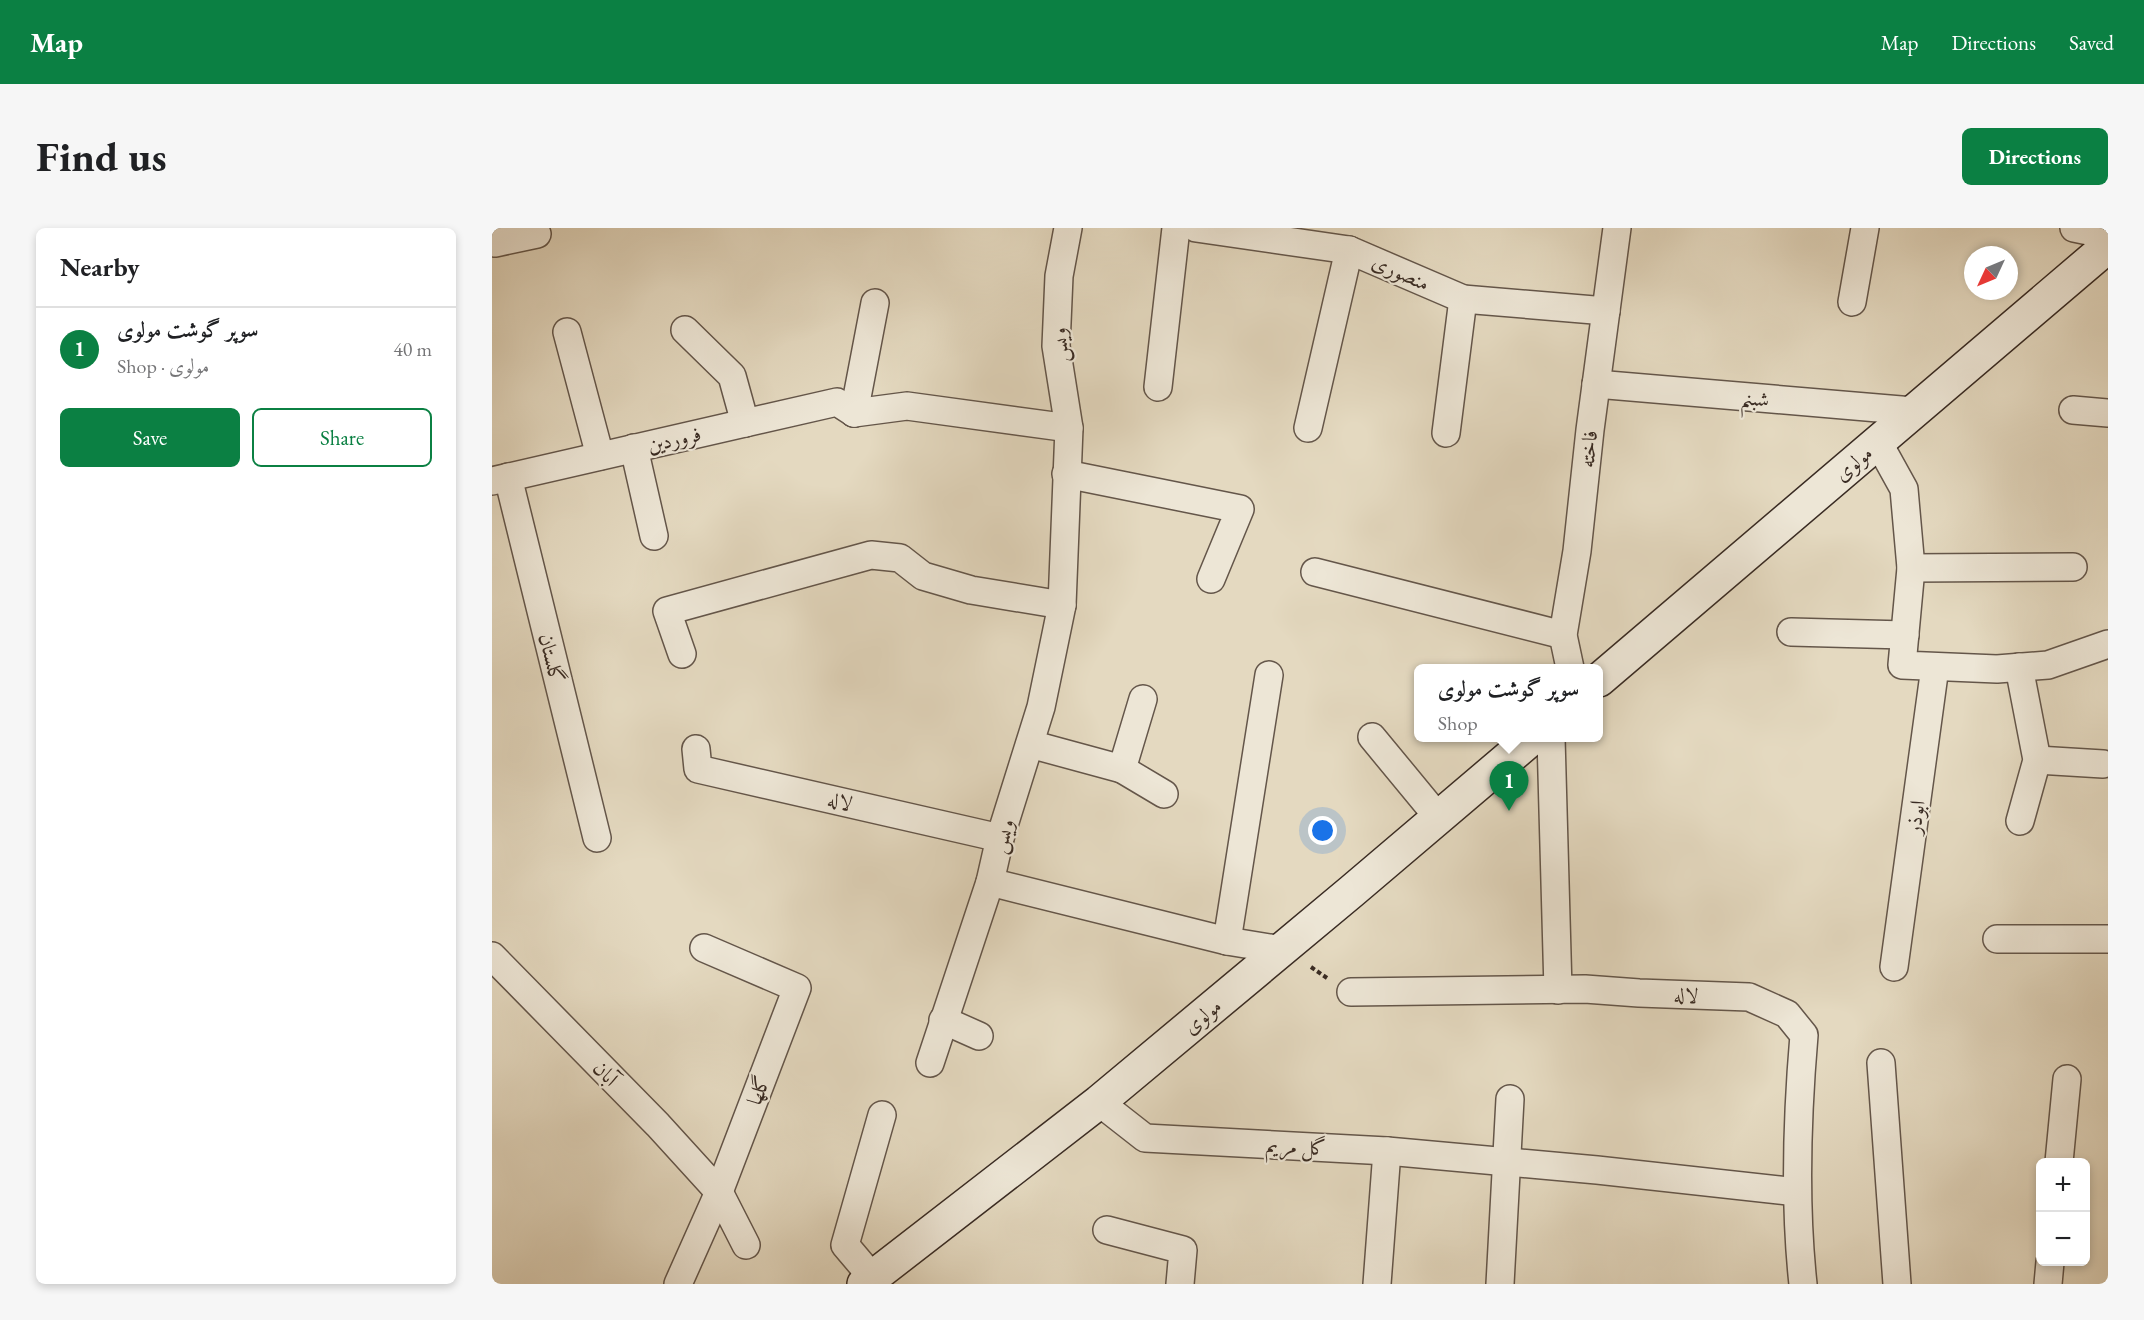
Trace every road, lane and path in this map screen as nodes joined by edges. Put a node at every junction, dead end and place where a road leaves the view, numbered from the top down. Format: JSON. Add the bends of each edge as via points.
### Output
{"nodes":[{"id":1,"x":1068,"y":228,"type":"edge"},
{"id":2,"x":1176,"y":228,"type":"edge"},
{"id":3,"x":1196,"y":228,"type":"edge"},
{"id":4,"x":1617,"y":228,"type":"edge"},
{"id":5,"x":1865,"y":228,"type":"edge"},
{"id":6,"x":2074,"y":228,"type":"edge"},
{"id":7,"x":1230,"y":230,"type":"edge"},
{"id":8,"x":492,"y":231,"type":"edge"},
{"id":9,"x":537,"y":234,"type":"dead end"},
{"id":10,"x":2108,"y":235,"type":"edge"},
{"id":11,"x":2108,"y":246,"type":"edge"},
{"id":12,"x":1349,"y":250,"type":"junction"},
{"id":13,"x":1463,"y":299,"type":"junction"},
{"id":14,"x":1852,"y":302,"type":"dead end"},
{"id":15,"x":875,"y":303,"type":"dead end"},
{"id":16,"x":1606,"y":311,"type":"junction"},
{"id":17,"x":685,"y":330,"type":"dead end"},
{"id":18,"x":567,"y":332,"type":"dead end"},
{"id":19,"x":1596,"y":384,"type":"junction"},
{"id":20,"x":1158,"y":387,"type":"dead end"},
{"id":21,"x":2073,"y":410,"type":"dead end"},
{"id":22,"x":1914,"y":411,"type":"junction"},
{"id":23,"x":854,"y":413,"type":"junction"},
{"id":24,"x":2108,"y":413,"type":"edge"},
{"id":25,"x":745,"y":423,"type":"junction"},
{"id":26,"x":1069,"y":428,"type":"junction"},
{"id":27,"x":1308,"y":428,"type":"dead end"},
{"id":28,"x":1446,"y":433,"type":"dead end"},
{"id":29,"x":1878,"y":442,"type":"junction"},
{"id":30,"x":634,"y":448,"type":"junction"},
{"id":31,"x":600,"y":456,"type":"junction"},
{"id":32,"x":1066,"y":474,"type":"junction"},
{"id":33,"x":500,"y":479,"type":"edge"},
{"id":34,"x":654,"y":536,"type":"dead end"},
{"id":35,"x":2073,"y":567,"type":"dead end"},
{"id":36,"x":1911,"y":568,"type":"junction"},
{"id":37,"x":1315,"y":572,"type":"dead end"},
{"id":38,"x":1211,"y":579,"type":"dead end"},
{"id":39,"x":1062,"y":605,"type":"junction"},
{"id":40,"x":1791,"y":632,"type":"dead end"},
{"id":41,"x":1563,"y":635,"type":"junction"},
{"id":42,"x":1905,"y":635,"type":"junction"},
{"id":43,"x":2108,"y":644,"type":"edge"},
{"id":44,"x":682,"y":654,"type":"dead end"},
{"id":45,"x":1569,"y":664,"type":"edge"},
{"id":46,"x":1935,"y":667,"type":"junction"},
{"id":47,"x":2019,"y":667,"type":"junction"},
{"id":48,"x":1269,"y":675,"type":"dead end"},
{"id":49,"x":1603,"y":677,"type":"edge"},
{"id":50,"x":1143,"y":699,"type":"dead end"},
{"id":51,"x":1372,"y":737,"type":"dead end"},
{"id":52,"x":1527,"y":742,"type":"edge"},
{"id":53,"x":1551,"y":742,"type":"edge"},
{"id":54,"x":1030,"y":744,"type":"junction"},
{"id":55,"x":696,"y":749,"type":"dead end"},
{"id":56,"x":2037,"y":760,"type":"junction"},
{"id":57,"x":2103,"y":764,"type":"dead end"},
{"id":58,"x":1122,"y":769,"type":"junction"},
{"id":59,"x":1164,"y":794,"type":"dead end"},
{"id":60,"x":1438,"y":818,"type":"junction"},
{"id":61,"x":2020,"y":821,"type":"dead end"},
{"id":62,"x":597,"y":838,"type":"dead end"},
{"id":63,"x":1000,"y":838,"type":"junction"},
{"id":64,"x":990,"y":882,"type":"junction"},
{"id":65,"x":1997,"y":939,"type":"dead end"},
{"id":66,"x":2108,"y":939,"type":"edge"},
{"id":67,"x":1227,"y":941,"type":"junction"},
{"id":68,"x":704,"y":948,"type":"dead end"},
{"id":69,"x":1282,"y":950,"type":"junction"},
{"id":70,"x":492,"y":956,"type":"edge"},
{"id":71,"x":1894,"y":967,"type":"dead end"},
{"id":72,"x":1558,"y":990,"type":"junction"},
{"id":73,"x":1351,"y":992,"type":"joint"},
{"id":74,"x":943,"y":1020,"type":"junction"},
{"id":75,"x":979,"y":1036,"type":"dead end"},
{"id":76,"x":930,"y":1063,"type":"dead end"},
{"id":77,"x":1881,"y":1063,"type":"dead end"},
{"id":78,"x":2067,"y":1079,"type":"dead end"},
{"id":79,"x":1510,"y":1099,"type":"dead end"},
{"id":80,"x":1099,"y":1102,"type":"junction"},
{"id":81,"x":882,"y":1115,"type":"dead end"},
{"id":82,"x":1387,"y":1151,"type":"junction"},
{"id":83,"x":2059,"y":1158,"type":"edge"},
{"id":84,"x":1506,"y":1161,"type":"junction"},
{"id":85,"x":719,"y":1192,"type":"junction"},
{"id":86,"x":1797,"y":1192,"type":"junction"},
{"id":87,"x":1107,"y":1230,"type":"dead end"},
{"id":88,"x":746,"y":1245,"type":"dead end"},
{"id":89,"x":2050,"y":1266,"type":"edge"},
{"id":90,"x":868,"y":1281,"type":"edge"},
{"id":91,"x":678,"y":1284,"type":"edge"},
{"id":92,"x":1180,"y":1284,"type":"edge"},
{"id":93,"x":1377,"y":1284,"type":"edge"},
{"id":94,"x":1500,"y":1284,"type":"edge"},
{"id":95,"x":1803,"y":1284,"type":"edge"},
{"id":96,"x":1897,"y":1284,"type":"edge"},
{"id":97,"x":2048,"y":1284,"type":"edge"}],
"edges":[{"from":1,"to":26,"type":"street","name":"ویس","via":[[1059,276],[1056,346]]},
{"from":2,"to":20,"type":"street"},
{"from":3,"to":7,"type":"street","name":"منصوری"},
{"from":4,"to":16,"type":"street","name":"فاخته"},
{"from":5,"to":14,"type":"street"},
{"from":6,"to":10,"type":"street"},
{"from":7,"to":12,"type":"street","name":"منصوری"},
{"from":8,"to":9,"type":"street","via":[[495,243]]},
{"from":11,"to":22,"type":"main road","name":"مولوی"},
{"from":12,"to":13,"type":"street","name":"منصوری"},
{"from":12,"to":27,"type":"street"},
{"from":13,"to":16,"type":"street","name":"منصوری"},
{"from":13,"to":28,"type":"street"},
{"from":15,"to":23,"type":"street"},
{"from":16,"to":19,"type":"street","name":"فاخته"},
{"from":17,"to":25,"type":"street","via":[[732,376]]},
{"from":18,"to":31,"type":"street"},
{"from":19,"to":22,"type":"street","name":"شبنم"},
{"from":19,"to":41,"type":"street","name":"فاخته"},
{"from":21,"to":24,"type":"street"},
{"from":22,"to":29,"type":"main road","name":"مولوی"},
{"from":23,"to":25,"type":"street","name":"فروردین","via":[[837,402]]},
{"from":23,"to":26,"type":"street","via":[[907,406]]},
{"from":25,"to":30,"type":"street","name":"فروردین"},
{"from":26,"to":32,"type":"street","name":"ویس"},
{"from":29,"to":36,"type":"street","via":[[1904,489]]},
{"from":29,"to":49,"type":"main road","name":"مولوی"},
{"from":30,"to":31,"type":"street","name":"فروردین"},
{"from":30,"to":34,"type":"street"},
{"from":31,"to":33,"type":"street","name":"فروردین"},
{"from":32,"to":38,"type":"street","via":[[1240,509]]},
{"from":32,"to":39,"type":"street","name":"ویس"},
{"from":33,"to":62,"type":"street","name":"گلستان"},
{"from":35,"to":36,"type":"street"},
{"from":36,"to":42,"type":"street"},
{"from":37,"to":41,"type":"street"},
{"from":39,"to":44,"type":"street","via":[[971,590],[923,576],[900,558],[871,555],[667,611]]},
{"from":39,"to":54,"type":"street","name":"ویس"},
{"from":40,"to":42,"type":"street"},
{"from":41,"to":45,"type":"street","name":"فاخته"},
{"from":42,"to":46,"type":"street","via":[[1902,665]]},
{"from":43,"to":47,"type":"street","via":[[2048,665]]},
{"from":46,"to":47,"type":"street"},
{"from":46,"to":71,"type":"street","name":"ابوذر"},
{"from":47,"to":56,"type":"street"},
{"from":48,"to":67,"type":"street"},
{"from":50,"to":58,"type":"street"},
{"from":51,"to":60,"type":"street"},
{"from":52,"to":60,"type":"main road","name":"مولوی"},
{"from":53,"to":72,"type":"street"},
{"from":54,"to":58,"type":"street"},
{"from":54,"to":63,"type":"street","name":"ویس"},
{"from":55,"to":63,"type":"street","name":"لاله","via":[[698,769]]},
{"from":56,"to":57,"type":"street"},
{"from":56,"to":61,"type":"street"},
{"from":58,"to":59,"type":"street"},
{"from":60,"to":69,"type":"main road","name":"مولوی"},
{"from":63,"to":64,"type":"street","name":"ویس"},
{"from":64,"to":67,"type":"street"},
{"from":64,"to":74,"type":"street","name":"ویس"},
{"from":65,"to":66,"type":"street"},
{"from":67,"to":69,"type":"street"},
{"from":68,"to":85,"type":"street","name":"گلها","via":[[797,988]]},
{"from":69,"to":73,"type":"path"},
{"from":69,"to":80,"type":"main road","name":"مولوی"},
{"from":70,"to":85,"type":"street","name":"آبان"},
{"from":72,"to":73,"type":"street","name":"لاله"},
{"from":72,"to":86,"type":"street","name":"لاله","via":[[1749,997],[1786,1014],[1804,1035]]},
{"from":74,"to":75,"type":"street"},
{"from":74,"to":76,"type":"street","name":"ویس"},
{"from":77,"to":96,"type":"street"},
{"from":78,"to":83,"type":"street"},
{"from":79,"to":84,"type":"street"},
{"from":80,"to":82,"type":"street","name":"گل مریم","via":[[1145,1138]]},
{"from":80,"to":90,"type":"main road","name":"مولوی"},
{"from":81,"to":90,"type":"street","via":[[845,1245]]},
{"from":82,"to":84,"type":"street","name":"گل مریم"},
{"from":82,"to":93,"type":"street"},
{"from":84,"to":86,"type":"street","name":"گل مریم"},
{"from":84,"to":94,"type":"street"},
{"from":85,"to":88,"type":"street","name":"آبان"},
{"from":85,"to":91,"type":"street","name":"گلها"},
{"from":86,"to":95,"type":"street","name":"لاله"},
{"from":87,"to":92,"type":"street","via":[[1183,1250]]},
{"from":89,"to":97,"type":"street"}]}
